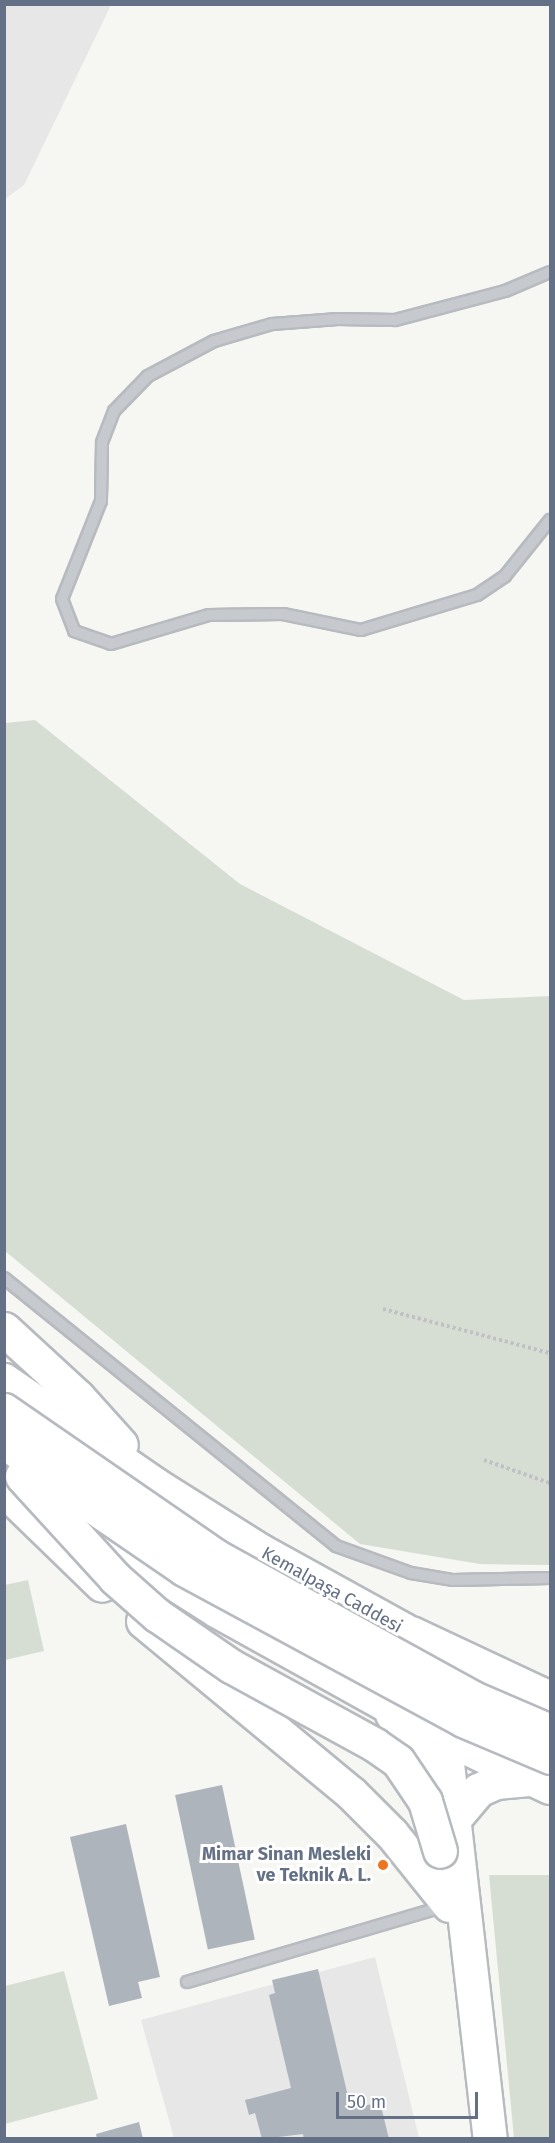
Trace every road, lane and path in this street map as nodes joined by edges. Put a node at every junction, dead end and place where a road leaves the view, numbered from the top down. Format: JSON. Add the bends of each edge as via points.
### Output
{"nodes":[{"id":1,"x":550,"y":272,"type":"edge"},
{"id":2,"x":550,"y":520,"type":"edge"},
{"id":3,"x":4,"y":1278,"type":"edge"},
{"id":4,"x":383,"y":1309,"type":"dead end"},
{"id":5,"x":4,"y":1329,"type":"edge"},
{"id":6,"x":550,"y":1353,"type":"edge"},
{"id":7,"x":4,"y":1380,"type":"edge"},
{"id":8,"x":4,"y":1410,"type":"edge"},
{"id":9,"x":4,"y":1440,"type":"edge"},
{"id":10,"x":483,"y":1460,"type":"dead end"},
{"id":11,"x":4,"y":1461,"type":"edge"},
{"id":12,"x":4,"y":1466,"type":"edge"},
{"id":13,"x":550,"y":1483,"type":"edge"},
{"id":14,"x":156,"y":1485,"type":"junction"},
{"id":15,"x":4,"y":1490,"type":"edge"},
{"id":16,"x":261,"y":1551,"type":"junction"},
{"id":17,"x":550,"y":1578,"type":"edge"},
{"id":18,"x":216,"y":1610,"type":"junction"},
{"id":19,"x":404,"y":1630,"type":"junction"},
{"id":20,"x":550,"y":1698,"type":"edge"},
{"id":21,"x":374,"y":1700,"type":"junction"},
{"id":22,"x":550,"y":1731,"type":"edge"},
{"id":23,"x":444,"y":1737,"type":"junction"},
{"id":24,"x":543,"y":1774,"type":"edge"},
{"id":25,"x":454,"y":1819,"type":"junction"},
{"id":26,"x":447,"y":1894,"type":"junction"},
{"id":27,"x":187,"y":1982,"type":"dead end"},
{"id":28,"x":475,"y":2139,"type":"edge"},
{"id":29,"x":490,"y":2139,"type":"edge"}],
"edges":[{"from":1,"to":2,"type":"lane","via":[[505,291],[395,320],[272,324],[214,341],[148,376],[114,411],[102,443],[101,501],[62,599],[74,631],[111,644],[209,615],[283,614],[361,630],[477,596],[506,576]]},
{"from":3,"to":17,"type":"lane","via":[[336,1546],[411,1573],[453,1580]]},
{"from":4,"to":6,"type":"path"},
{"from":5,"to":14,"type":"main road","via":[[78,1396]]},
{"from":7,"to":14,"type":"main road","name":"Kemalpaşa Caddesi"},
{"from":8,"to":22,"type":"main road","bridge":true,"via":[[217,1557],[473,1698]]},
{"from":9,"to":24,"type":"main road","bridge":true,"via":[[41,1471],[212,1585],[464,1720]]},
{"from":10,"to":13,"type":"path"},
{"from":11,"to":26,"type":"main road","bridge":true,"via":[[44,1496],[115,1578],[157,1615],[231,1666],[398,1761],[425,1801],[440,1851]]},
{"from":12,"to":18,"type":"main road","via":[[98,1535]]},
{"from":14,"to":16,"type":"main road","name":"Kemalpaşa Caddesi"},
{"from":15,"to":26,"type":"main road","via":[[118,1600],[351,1793]]},
{"from":16,"to":18,"type":"main road","via":[[273,1573],[270,1597],[252,1614],[240,1617]]},
{"from":16,"to":19,"type":"main road","name":"Kemalpaşa Caddesi"},
{"from":18,"to":21,"type":"main road"},
{"from":19,"to":20,"type":"main road"},
{"from":19,"to":23,"type":"main road","name":"Kemalpaşa Caddesi","via":[[415,1638],[430,1660]]},
{"from":21,"to":23,"type":"main road"},
{"from":21,"to":26,"type":"main road","via":[[409,1733],[427,1764],[444,1839]]},
{"from":23,"to":24,"type":"main road"},
{"from":23,"to":25,"type":"main road","name":"Kemalpaşa Caddesi"},
{"from":24,"to":25,"type":"main road","via":[[496,1782],[478,1790]]},
{"from":25,"to":29,"type":"main road","name":"Kemalpaşa Caddesi"},
{"from":26,"to":27,"type":"lane"},
{"from":26,"to":28,"type":"main road"}]}
